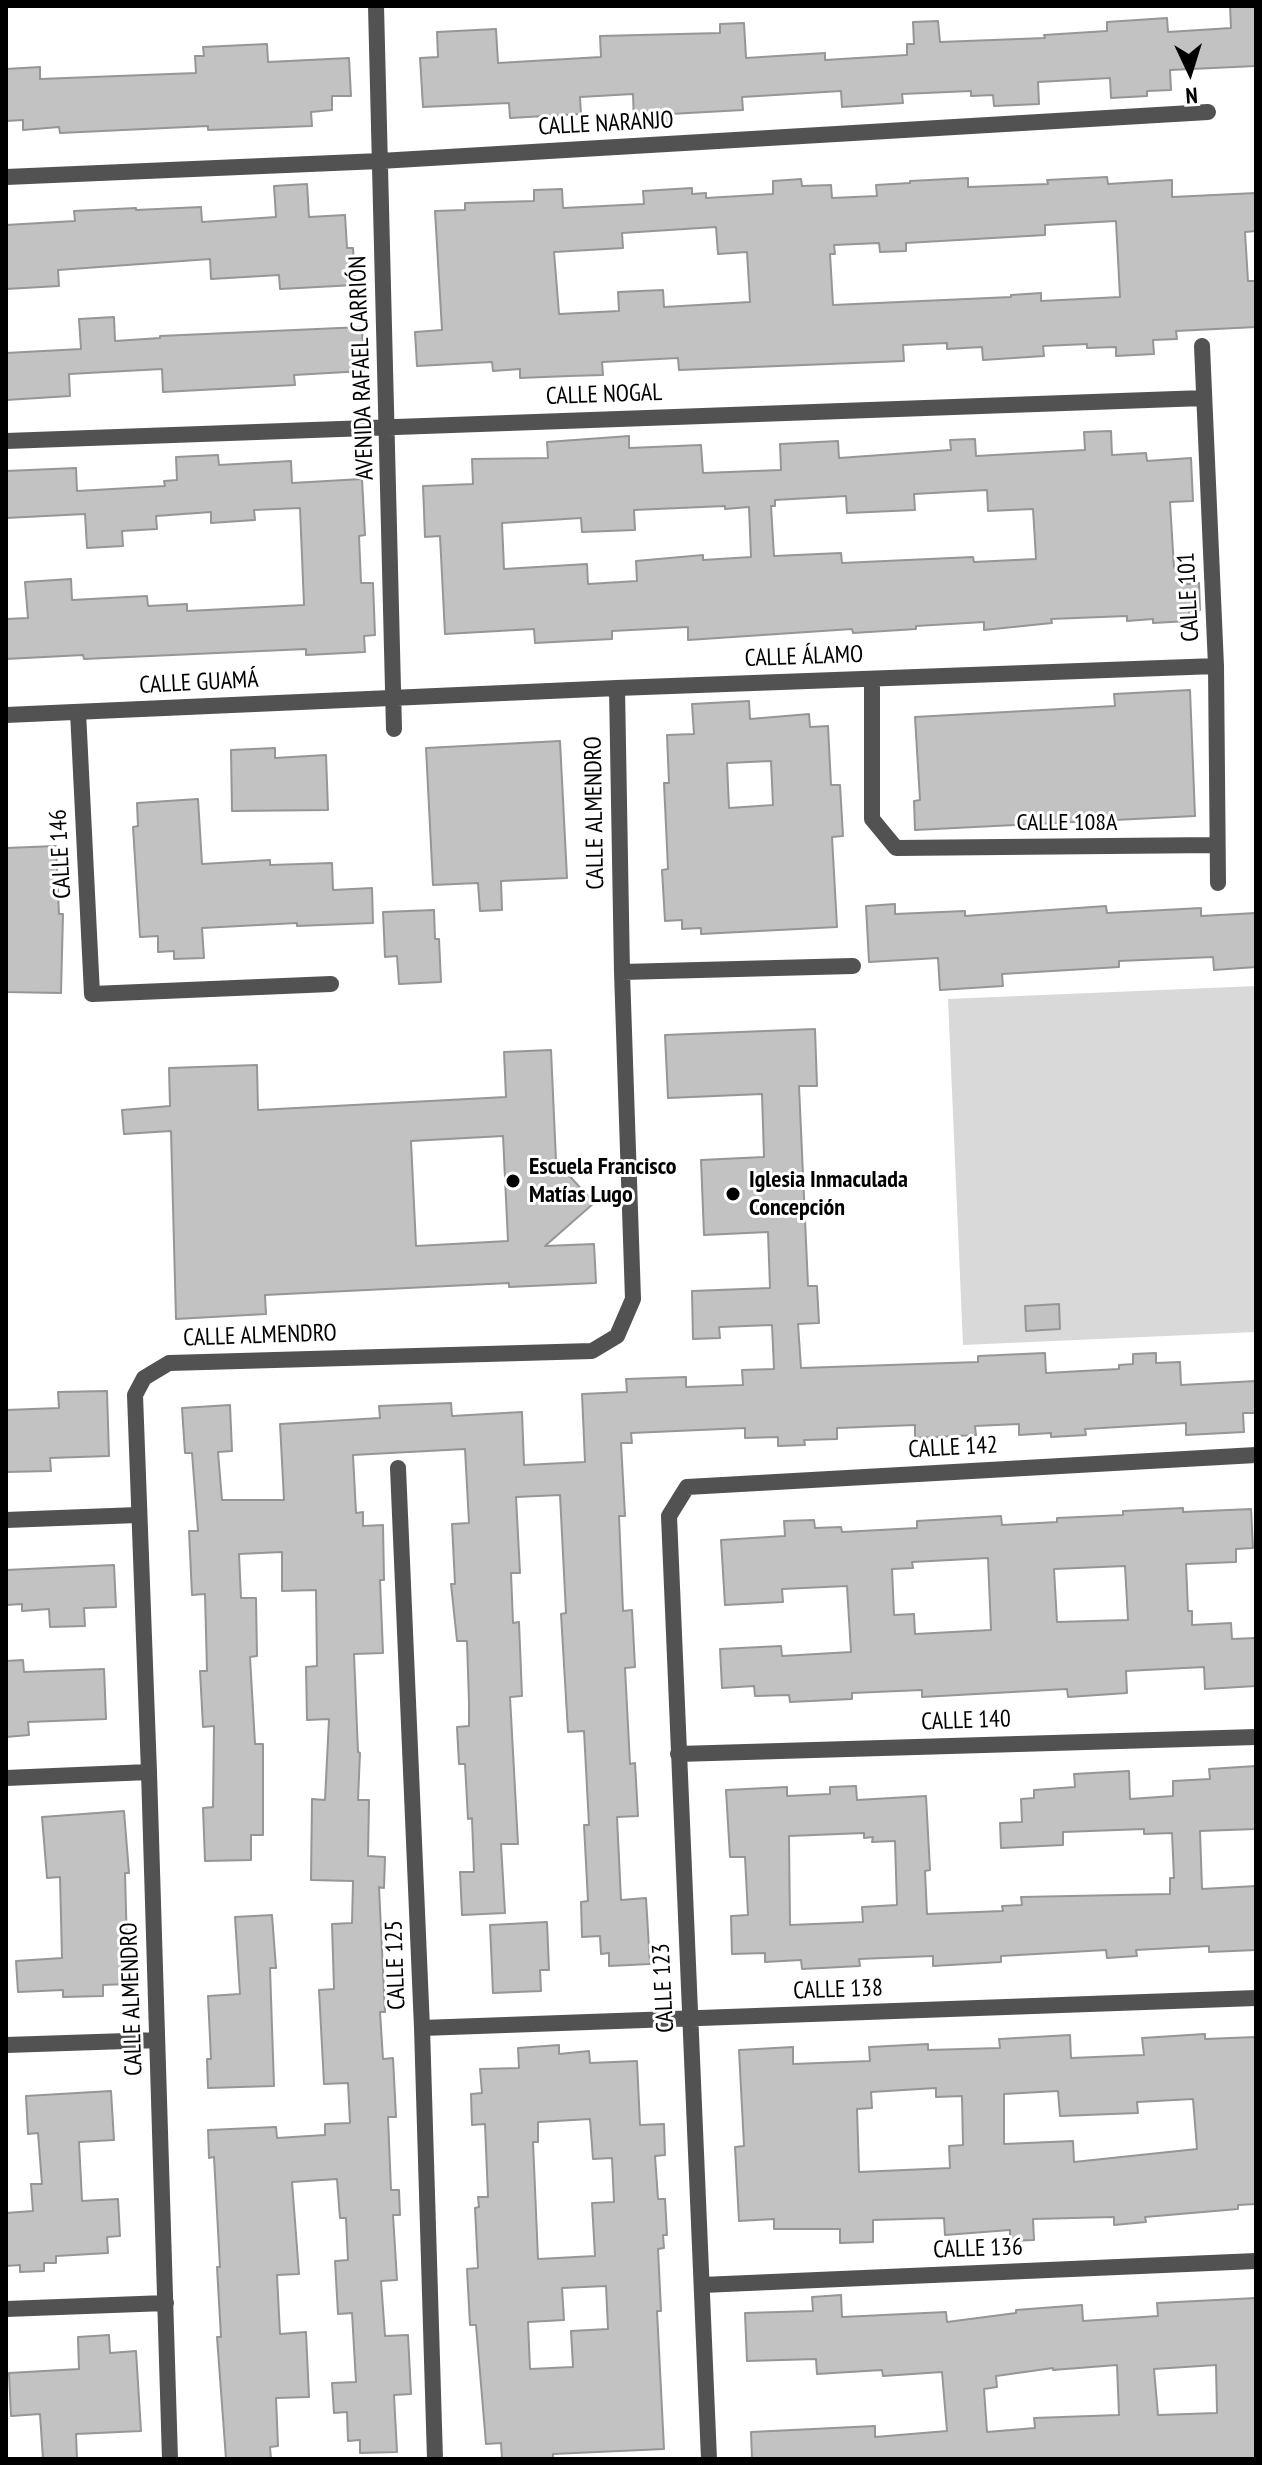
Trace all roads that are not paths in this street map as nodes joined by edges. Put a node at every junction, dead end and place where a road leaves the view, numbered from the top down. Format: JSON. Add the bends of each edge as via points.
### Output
{"nodes":[{"id":1,"x":376,"y":6,"type":"edge"},
{"id":2,"x":1208,"y":112,"type":"dead end"},
{"id":3,"x":380,"y":161,"type":"junction"},
{"id":4,"x":6,"y":177,"type":"edge"},
{"id":5,"x":1202,"y":346,"type":"dead end"},
{"id":6,"x":1204,"y":398,"type":"junction"},
{"id":7,"x":388,"y":426,"type":"junction"},
{"id":8,"x":6,"y":441,"type":"edge"},
{"id":9,"x":1216,"y":666,"type":"junction"},
{"id":10,"x":872,"y":679,"type":"junction"},
{"id":11,"x":617,"y":688,"type":"junction"},
{"id":12,"x":394,"y":698,"type":"junction"},
{"id":13,"x":78,"y":712,"type":"junction"},
{"id":14,"x":6,"y":715,"type":"edge"},
{"id":15,"x":394,"y":729,"type":"dead end"},
{"id":16,"x":1216,"y":845,"type":"junction"},
{"id":17,"x":1218,"y":883,"type":"dead end"},
{"id":18,"x":853,"y":966,"type":"dead end"},
{"id":19,"x":622,"y":972,"type":"junction"},
{"id":20,"x":331,"y":984,"type":"dead end"},
{"id":21,"x":1256,"y":1455,"type":"edge"},
{"id":22,"x":398,"y":1468,"type":"dead end"},
{"id":23,"x":138,"y":1515,"type":"junction"},
{"id":24,"x":669,"y":1516,"type":"joint"},
{"id":25,"x":6,"y":1520,"type":"edge"},
{"id":26,"x":1256,"y":1737,"type":"edge"},
{"id":27,"x":678,"y":1754,"type":"junction"},
{"id":28,"x":149,"y":1772,"type":"junction"},
{"id":29,"x":6,"y":1778,"type":"edge"},
{"id":30,"x":1256,"y":1998,"type":"edge"},
{"id":31,"x":690,"y":2019,"type":"junction"},
{"id":32,"x":422,"y":2028,"type":"junction"},
{"id":33,"x":157,"y":2040,"type":"junction"},
{"id":34,"x":6,"y":2045,"type":"edge"},
{"id":35,"x":1256,"y":2261,"type":"edge"},
{"id":36,"x":702,"y":2285,"type":"junction"},
{"id":37,"x":166,"y":2303,"type":"junction"},
{"id":38,"x":6,"y":2309,"type":"edge"},
{"id":39,"x":170,"y":2459,"type":"edge"},
{"id":40,"x":435,"y":2459,"type":"edge"},
{"id":41,"x":709,"y":2459,"type":"edge"}],
"edges":[{"from":1,"to":3,"type":"street","name":"AVENIDA RAFAEL CARRIÓN"},
{"from":2,"to":3,"type":"street","name":"CALLE NARANJO"},
{"from":3,"to":4,"type":"street","name":"CALLE NARANJO"},
{"from":3,"to":7,"type":"street","name":"AVENIDA RAFAEL CARRIÓN"},
{"from":5,"to":6,"type":"street","name":"CALLE 101"},
{"from":6,"to":7,"type":"street","name":"CALLE NOGAL"},
{"from":6,"to":9,"type":"street","name":"CALLE 101"},
{"from":7,"to":8,"type":"street","name":"CALLE NOGAL"},
{"from":7,"to":12,"type":"street","name":"AVENIDA RAFAEL CARRIÓN"},
{"from":9,"to":10,"type":"street","name":"CALLE ÁLAMO"},
{"from":9,"to":16,"type":"street","name":"CALLE 101"},
{"from":10,"to":11,"type":"street","name":"CALLE ÁLAMO"},
{"from":10,"to":16,"type":"street","name":"CALLE 108A","via":[[872,819],[896,848]]},
{"from":11,"to":12,"type":"street","name":"CALLE ÁLAMO"},
{"from":11,"to":19,"type":"street","name":"CALLE ALMENDRO"},
{"from":12,"to":13,"type":"street","name":"CALLE GUAMÁ"},
{"from":12,"to":15,"type":"street","name":"AVENIDA RAFAEL CARRIÓN"},
{"from":13,"to":14,"type":"street","name":"CALLE GUAMÁ"},
{"from":13,"to":20,"type":"street","name":"CALLE 146","via":[[92,994]]},
{"from":16,"to":17,"type":"street"},
{"from":18,"to":19,"type":"street"},
{"from":19,"to":23,"type":"street","name":"CALLE ALMENDRO","via":[[633,1299],[617,1336],[592,1351],[169,1363],[144,1378],[135,1395]]},
{"from":21,"to":24,"type":"street","name":"CALLE 142","via":[[687,1487]]},
{"from":22,"to":32,"type":"street","name":"CALLE 125"},
{"from":23,"to":25,"type":"street"},
{"from":23,"to":28,"type":"street","name":"CALLE ALMENDRO"},
{"from":24,"to":27,"type":"street","name":"CALLE 123"},
{"from":26,"to":27,"type":"street","name":"CALLE 140"},
{"from":27,"to":31,"type":"street","name":"CALLE 123"},
{"from":28,"to":29,"type":"street"},
{"from":28,"to":33,"type":"street","name":"CALLE ALMENDRO"},
{"from":30,"to":31,"type":"street","name":"CALLE 138"},
{"from":31,"to":32,"type":"street","name":"CALLE 138"},
{"from":31,"to":36,"type":"street","name":"CALLE 123"},
{"from":32,"to":40,"type":"street","name":"CALLE 125"},
{"from":33,"to":34,"type":"street"},
{"from":33,"to":37,"type":"street","name":"CALLE ALMENDRO"},
{"from":35,"to":36,"type":"street","name":"CALLE 136"},
{"from":36,"to":41,"type":"street","name":"CALLE 123"},
{"from":37,"to":38,"type":"street"},
{"from":37,"to":39,"type":"street","name":"CALLE ALMENDRO"}]}
